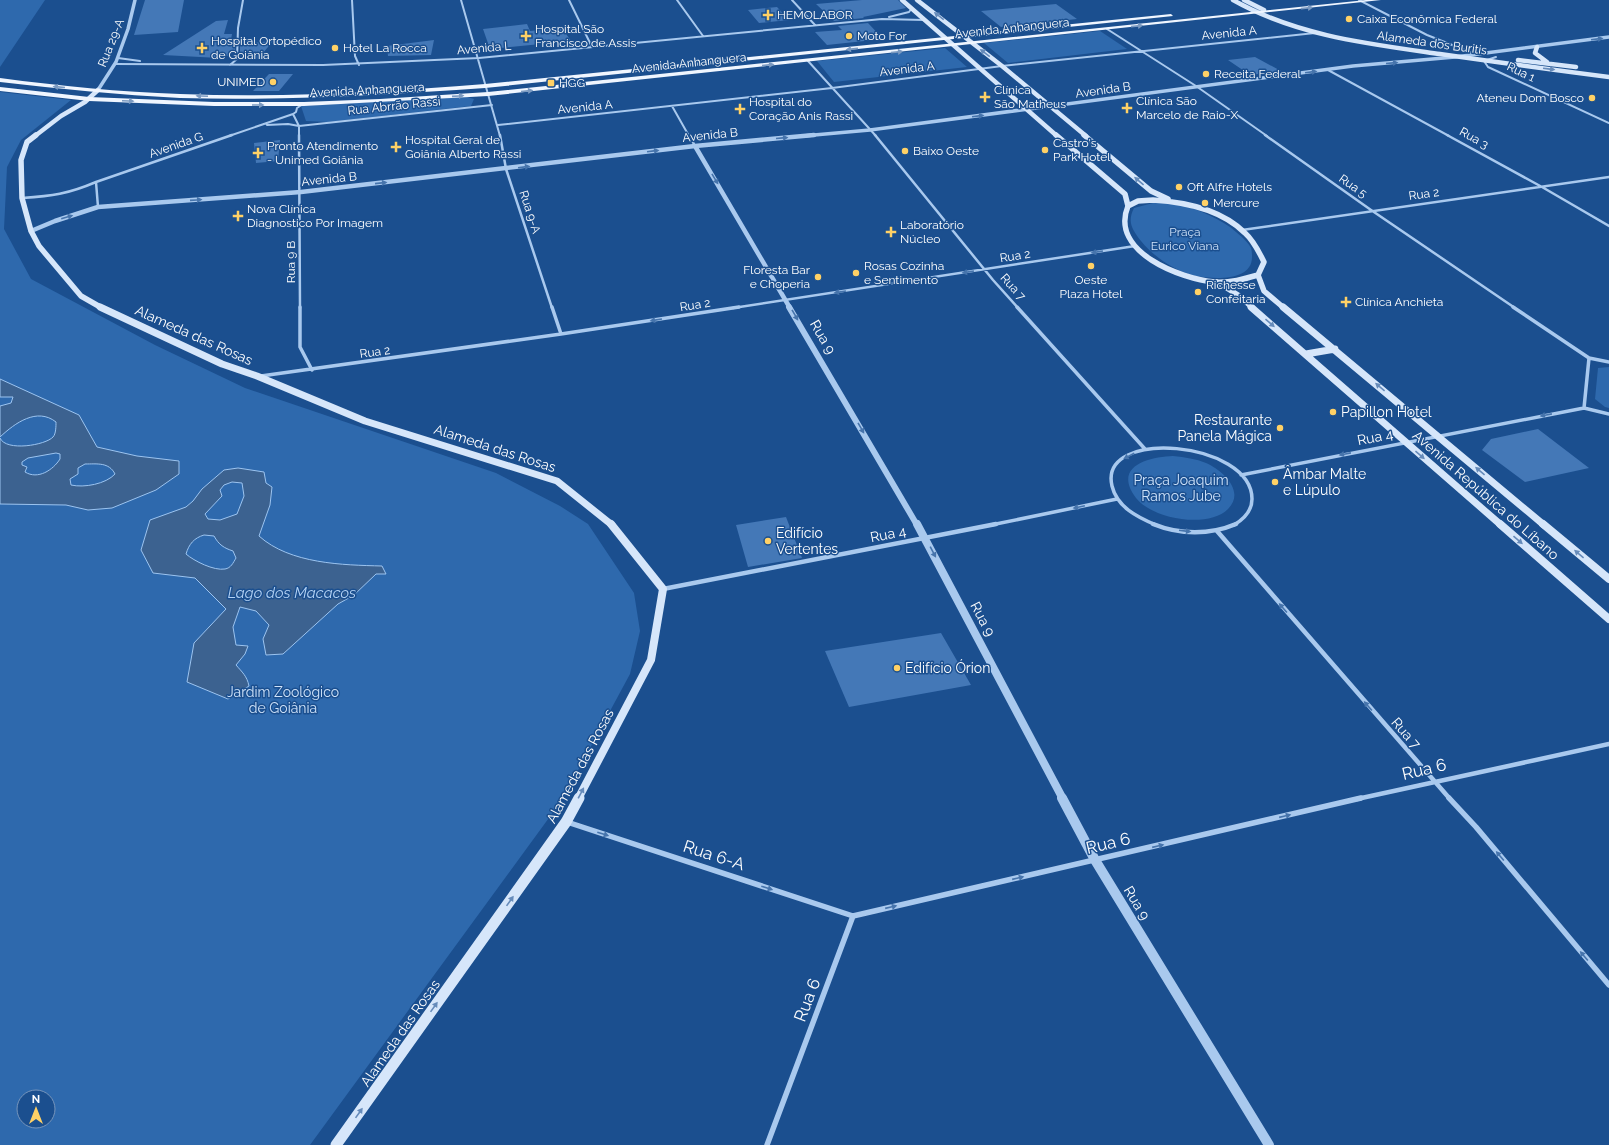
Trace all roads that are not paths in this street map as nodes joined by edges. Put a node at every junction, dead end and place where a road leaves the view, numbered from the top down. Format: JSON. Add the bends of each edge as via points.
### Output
{"nodes":[{"id":1,"x":135,"y":0,"type":"edge"},
{"id":2,"x":243,"y":0,"type":"edge"},
{"id":3,"x":352,"y":0,"type":"edge"},
{"id":4,"x":461,"y":0,"type":"edge"},
{"id":5,"x":569,"y":0,"type":"edge"},
{"id":6,"x":677,"y":0,"type":"edge"},
{"id":7,"x":792,"y":0,"type":"edge"},
{"id":8,"x":902,"y":0,"type":"edge"},
{"id":9,"x":918,"y":0,"type":"edge"},
{"id":10,"x":1233,"y":0,"type":"edge"},
{"id":11,"x":1244,"y":0,"type":"edge"},
{"id":12,"x":1379,"y":0,"type":"edge"},
{"id":13,"x":1361,"y":1,"type":"edge"},
{"id":14,"x":1270,"y":5,"type":"dead end"},
{"id":15,"x":1255,"y":7,"type":"junction"},
{"id":16,"x":912,"y":8,"type":"junction"},
{"id":17,"x":1238,"y":8,"type":"dead end"},
{"id":18,"x":1245,"y":8,"type":"junction"},
{"id":19,"x":1268,"y":12,"type":"junction"},
{"id":20,"x":1256,"y":13,"type":"junction"},
{"id":21,"x":1175,"y":15,"type":"dead end"},
{"id":22,"x":882,"y":19,"type":"junction"},
{"id":23,"x":926,"y":21,"type":"junction"},
{"id":24,"x":815,"y":25,"type":"junction"},
{"id":25,"x":1107,"y":29,"type":"junction"},
{"id":26,"x":1317,"y":32,"type":"junction"},
{"id":27,"x":703,"y":36,"type":"junction"},
{"id":28,"x":966,"y":37,"type":"junction"},
{"id":29,"x":1609,"y":37,"type":"edge"},
{"id":30,"x":946,"y":39,"type":"junction"},
{"id":31,"x":973,"y":44,"type":"junction"},
{"id":32,"x":954,"y":46,"type":"junction"},
{"id":33,"x":592,"y":47,"type":"junction"},
{"id":34,"x":1537,"y":47,"type":"junction"},
{"id":35,"x":1142,"y":51,"type":"junction"},
{"id":36,"x":1475,"y":54,"type":"junction"},
{"id":37,"x":1455,"y":57,"type":"junction"},
{"id":38,"x":1496,"y":57,"type":"junction"},
{"id":39,"x":118,"y":58,"type":"junction"},
{"id":40,"x":479,"y":58,"type":"junction"},
{"id":41,"x":808,"y":61,"type":"junction"},
{"id":42,"x":1484,"y":61,"type":"junction"},
{"id":43,"x":158,"y":63,"type":"junction"},
{"id":44,"x":115,"y":64,"type":"junction"},
{"id":45,"x":1551,"y":64,"type":"junction"},
{"id":46,"x":230,"y":65,"type":"junction"},
{"id":47,"x":359,"y":65,"type":"junction"},
{"id":48,"x":1002,"y":66,"type":"junction"},
{"id":49,"x":982,"y":69,"type":"junction"},
{"id":50,"x":1328,"y":70,"type":"junction"},
{"id":51,"x":1609,"y":72,"type":"edge"},
{"id":52,"x":1609,"y":77,"type":"edge"},
{"id":53,"x":0,"y":80,"type":"edge"},
{"id":54,"x":485,"y":86,"type":"junction"},
{"id":55,"x":1196,"y":86,"type":"junction"},
{"id":56,"x":832,"y":88,"type":"junction"},
{"id":57,"x":0,"y":89,"type":"edge"},
{"id":58,"x":98,"y":90,"type":"junction"},
{"id":59,"x":488,"y":94,"type":"junction"},
{"id":60,"x":89,"y":99,"type":"junction"},
{"id":61,"x":492,"y":105,"type":"junction"},
{"id":62,"x":294,"y":106,"type":"junction"},
{"id":63,"x":672,"y":106,"type":"junction"},
{"id":64,"x":1050,"y":108,"type":"junction"},
{"id":65,"x":1026,"y":110,"type":"junction"},
{"id":66,"x":293,"y":114,"type":"junction"},
{"id":67,"x":1609,"y":123,"type":"edge"},
{"id":68,"x":262,"y":125,"type":"junction"},
{"id":69,"x":498,"y":125,"type":"junction"},
{"id":70,"x":299,"y":126,"type":"junction"},
{"id":71,"x":870,"y":130,"type":"junction"},
{"id":72,"x":695,"y":146,"type":"junction"},
{"id":73,"x":506,"y":169,"type":"junction"},
{"id":74,"x":1609,"y":176,"type":"edge"},
{"id":75,"x":96,"y":182,"type":"junction"},
{"id":76,"x":1542,"y":187,"type":"junction"},
{"id":77,"x":300,"y":192,"type":"junction"},
{"id":78,"x":22,"y":198,"type":"junction"},
{"id":79,"x":1173,"y":201,"type":"junction"},
{"id":80,"x":1128,"y":206,"type":"junction"},
{"id":81,"x":98,"y":207,"type":"junction"},
{"id":82,"x":1371,"y":210,"type":"junction"},
{"id":83,"x":1609,"y":226,"type":"edge"},
{"id":84,"x":1242,"y":230,"type":"junction"},
{"id":85,"x":31,"y":231,"type":"junction"},
{"id":86,"x":1135,"y":246,"type":"junction"},
{"id":87,"x":985,"y":270,"type":"junction"},
{"id":88,"x":1258,"y":276,"type":"junction"},
{"id":89,"x":1217,"y":282,"type":"junction"},
{"id":90,"x":786,"y":300,"type":"junction"},
{"id":91,"x":561,"y":334,"type":"junction"},
{"id":92,"x":1335,"y":348,"type":"junction"},
{"id":93,"x":1306,"y":354,"type":"junction"},
{"id":94,"x":1589,"y":358,"type":"junction"},
{"id":95,"x":1609,"y":362,"type":"edge"},
{"id":96,"x":312,"y":370,"type":"junction"},
{"id":97,"x":257,"y":376,"type":"junction"},
{"id":98,"x":1584,"y":408,"type":"junction"},
{"id":99,"x":1609,"y":414,"type":"edge"},
{"id":100,"x":1439,"y":436,"type":"junction"},
{"id":101,"x":1406,"y":443,"type":"junction"},
{"id":102,"x":1145,"y":449,"type":"junction"},
{"id":103,"x":1241,"y":475,"type":"junction"},
{"id":104,"x":1117,"y":499,"type":"junction"},
{"id":105,"x":1216,"y":531,"type":"junction"},
{"id":106,"x":925,"y":538,"type":"junction"},
{"id":107,"x":1609,"y":579,"type":"edge"},
{"id":108,"x":662,"y":589,"type":"junction"},
{"id":109,"x":1609,"y":620,"type":"edge"},
{"id":110,"x":1609,"y":744,"type":"edge"},
{"id":111,"x":1433,"y":781,"type":"junction"},
{"id":112,"x":566,"y":822,"type":"junction"},
{"id":113,"x":1095,"y":860,"type":"junction"},
{"id":114,"x":853,"y":916,"type":"junction"},
{"id":115,"x":1609,"y":985,"type":"edge"},
{"id":116,"x":336,"y":1145,"type":"edge"},
{"id":117,"x":767,"y":1145,"type":"edge"},
{"id":118,"x":1269,"y":1145,"type":"edge"}],
"edges":[{"from":1,"to":39,"type":"street","name":"Rua 29-A"},
{"from":2,"to":46,"type":"street","via":[[238,28],[237,59]]},
{"from":3,"to":47,"type":"street","via":[[355,56]]},
{"from":4,"to":40,"type":"street"},
{"from":5,"to":33,"type":"street"},
{"from":6,"to":27,"type":"street"},
{"from":7,"to":24,"type":"street"},
{"from":8,"to":16,"type":"main road"},
{"from":28,"to":9,"type":"main road","one_way":true},
{"from":10,"to":18,"type":"main road","name":"Alameda dos Buritis"},
{"from":11,"to":15,"type":"main road","name":"Alameda dos Buritis"},
{"from":12,"to":13,"type":"main road","name":"Avenida Anhanguera"},
{"from":19,"to":13,"type":"main road","name":"Avenida Anhanguera","one_way":true},
{"from":13,"to":36,"type":"street","via":[[1433,38]]},
{"from":14,"to":15,"type":"main road"},
{"from":15,"to":18,"type":"main road"},
{"from":15,"to":19,"type":"main road","name":"Alameda dos Buritis"},
{"from":16,"to":22,"type":"street","name":"Avenida L","via":[[909,12]]},
{"from":16,"to":23,"type":"main road"},
{"from":17,"to":18,"type":"main road"},
{"from":18,"to":20,"type":"main road","name":"Alameda dos Buritis"},
{"from":19,"to":20,"type":"main road","name":"Avenida Anhanguera"},
{"from":19,"to":36,"type":"main road","name":"Alameda dos Buritis","via":[[1307,25],[1362,38]]},
{"from":25,"to":20,"type":"main road","name":"Avenida Anhanguera","one_way":true},
{"from":20,"to":26,"type":"main road","name":"Alameda dos Buritis"},
{"from":21,"to":28,"type":"main road","name":"Avenida Anhanguera"},
{"from":22,"to":23,"type":"street","name":"Avenida L"},
{"from":22,"to":24,"type":"street","name":"Avenida L"},
{"from":23,"to":30,"type":"main road"},
{"from":24,"to":27,"type":"street","name":"Avenida L"},
{"from":25,"to":31,"type":"main road","name":"Avenida Anhanguera"},
{"from":25,"to":35,"type":"street","name":"Rua 5"},
{"from":26,"to":35,"type":"street","name":"Avenida A"},
{"from":26,"to":37,"type":"main road","name":"Alameda dos Buritis"},
{"from":27,"to":33,"type":"street","name":"Avenida L"},
{"from":28,"to":30,"type":"main road","name":"Avenida Anhanguera"},
{"from":28,"to":31,"type":"main road"},
{"from":34,"to":29,"type":"street","one_way":true},
{"from":30,"to":32,"type":"main road"},
{"from":30,"to":54,"type":"main road","name":"Avenida Anhanguera","one_way":true},
{"from":31,"to":32,"type":"main road","name":"Avenida Anhanguera"},
{"from":48,"to":31,"type":"main road","one_way":true},
{"from":41,"to":32,"type":"main road","name":"Avenida Anhanguera","one_way":true},
{"from":32,"to":49,"type":"main road"},
{"from":33,"to":40,"type":"street","name":"Avenida L"},
{"from":34,"to":36,"type":"street"},
{"from":34,"to":45,"type":"main road","via":[[1537,56]]},
{"from":35,"to":48,"type":"street","name":"Avenida A"},
{"from":35,"to":55,"type":"street","name":"Rua 5"},
{"from":36,"to":37,"type":"street","name":"Avenida B"},
{"from":36,"to":38,"type":"main road","name":"Alameda dos Buritis"},
{"from":37,"to":42,"type":"main road","name":"Alameda dos Buritis"},
{"from":50,"to":37,"type":"street","name":"Avenida B","one_way":true},
{"from":38,"to":42,"type":"street","name":"Rua 1"},
{"from":38,"to":45,"type":"main road","name":"Alameda dos Buritis"},
{"from":39,"to":43,"type":"street","name":"Avenida L"},
{"from":39,"to":44,"type":"street","name":"Rua 29-A"},
{"from":40,"to":47,"type":"street","name":"Avenida L"},
{"from":40,"to":54,"type":"street"},
{"from":41,"to":56,"type":"street","name":"Rua 7"},
{"from":59,"to":41,"type":"main road","name":"Avenida Anhanguera","one_way":true},
{"from":42,"to":52,"type":"main road","name":"Alameda dos Buritis","one_way":true},
{"from":42,"to":67,"type":"street","name":"Rua 1","via":[[1488,67]]},
{"from":43,"to":44,"type":"street","name":"Avenida L"},
{"from":43,"to":46,"type":"street","name":"Avenida L"},
{"from":44,"to":58,"type":"street","name":"Rua 29-A"},
{"from":45,"to":51,"type":"main road","name":"Alameda dos Buritis"},
{"from":46,"to":47,"type":"street","name":"Avenida L"},
{"from":48,"to":49,"type":"street","name":"Avenida A"},
{"from":48,"to":64,"type":"main road"},
{"from":49,"to":56,"type":"street","name":"Avenida A"},
{"from":49,"to":65,"type":"main road"},
{"from":55,"to":50,"type":"street","name":"Avenida B","one_way":true},
{"from":50,"to":76,"type":"street","name":"Rua 3"},
{"from":58,"to":53,"type":"main road","name":"Avenida Anhanguera","one_way":true},
{"from":54,"to":58,"type":"main road","name":"Avenida Anhanguera","one_way":true,"via":[[289,97]]},
{"from":54,"to":59,"type":"street","name":"Rua 9-A"},
{"from":55,"to":64,"type":"street","name":"Avenida B"},
{"from":55,"to":82,"type":"street","name":"Rua 5"},
{"from":56,"to":63,"type":"street","name":"Avenida A"},
{"from":56,"to":71,"type":"street","name":"Rua 7"},
{"from":57,"to":60,"type":"main road","name":"Avenida Anhanguera"},
{"from":58,"to":60,"type":"main road","name":"Alameda das Rosas"},
{"from":59,"to":61,"type":"street","name":"Rua 9-A"},
{"from":62,"to":59,"type":"main road","name":"Avenida Anhanguera","one_way":true},
{"from":60,"to":62,"type":"main road","name":"Avenida Anhanguera","one_way":true},
{"from":60,"to":78,"type":"main road","name":"Alameda das Rosas","via":[[27,142],[22,160]]},
{"from":61,"to":69,"type":"street","name":"Rua 9-A"},
{"from":61,"to":70,"type":"street","name":"Rua Abrrão Rassi"},
{"from":62,"to":66,"type":"street","via":[[296,112]]},
{"from":63,"to":69,"type":"street","name":"Avenida A"},
{"from":63,"to":72,"type":"street","name":"Rua 9"},
{"from":64,"to":65,"type":"street","name":"Avenida B"},
{"from":79,"to":64,"type":"main road","one_way":true,"via":[[1151,191]]},
{"from":71,"to":65,"type":"street","name":"Avenida B","one_way":true},
{"from":65,"to":80,"type":"main road","via":[[1125,194]]},
{"from":66,"to":68,"type":"street","name":"Avenida G"},
{"from":66,"to":70,"type":"street"},
{"from":68,"to":70,"type":"street","name":"Avenida G"},
{"from":68,"to":75,"type":"street","name":"Avenida G"},
{"from":69,"to":73,"type":"street","name":"Rua 9-A"},
{"from":70,"to":77,"type":"street","name":"Rua 9 B"},
{"from":72,"to":71,"type":"street","name":"Avenida B","one_way":true},
{"from":71,"to":87,"type":"street","name":"Rua 7"},
{"from":73,"to":72,"type":"street","name":"Avenida B","one_way":true},
{"from":72,"to":90,"type":"street","name":"Rua 9","one_way":true},
{"from":77,"to":73,"type":"street","name":"Avenida B","one_way":true},
{"from":73,"to":91,"type":"street","name":"Rua 9-A"},
{"from":74,"to":76,"type":"street","name":"Rua 2"},
{"from":75,"to":78,"type":"street","name":"Avenida G","via":[[53,196]]},
{"from":75,"to":81,"type":"street"},
{"from":76,"to":82,"type":"street","name":"Rua 2"},
{"from":76,"to":83,"type":"street","name":"Rua 3"},
{"from":81,"to":77,"type":"street","name":"Avenida B","one_way":true},
{"from":77,"to":96,"type":"street","name":"Rua 9 B","via":[[300,347]]},
{"from":78,"to":85,"type":"main road","name":"Alameda das Rosas"},
{"from":79,"to":80,"type":"main road","via":[[1138,201]]},
{"from":79,"to":84,"type":"main road","via":[[1204,210]]},
{"from":80,"to":86,"type":"main road","via":[[1124,217]]},
{"from":85,"to":81,"type":"street","name":"Avenida B","one_way":true},
{"from":82,"to":84,"type":"street","name":"Rua 2"},
{"from":82,"to":94,"type":"street","name":"Rua 5"},
{"from":84,"to":88,"type":"main road","via":[[1255,244],[1264,262]]},
{"from":85,"to":97,"type":"main road","name":"Alameda das Rosas","via":[[39,246],[80,296],[222,364]]},
{"from":86,"to":87,"type":"street","name":"Rua 2","one_way":true},
{"from":86,"to":89,"type":"main road","via":[[1158,265],[1172,272]]},
{"from":87,"to":90,"type":"street","name":"Rua 2","one_way":true},
{"from":87,"to":102,"type":"street","name":"Rua 7"},
{"from":88,"to":89,"type":"main road","via":[[1239,281]]},
{"from":88,"to":92,"type":"main road","name":"Avenida República do Líbano","via":[[1264,291]]},
{"from":89,"to":93,"type":"main road","name":"Avenida República do Líbano","one_way":true,"via":[[1238,295]]},
{"from":90,"to":91,"type":"street","name":"Rua 2","one_way":true},
{"from":90,"to":106,"type":"street","name":"Rua 9","one_way":true},
{"from":91,"to":96,"type":"street","name":"Rua 2"},
{"from":92,"to":93,"type":"main road"},
{"from":100,"to":92,"type":"main road","name":"Avenida República do Líbano","one_way":true},
{"from":93,"to":101,"type":"main road","name":"Avenida República do Líbano"},
{"from":94,"to":95,"type":"street"},
{"from":94,"to":98,"type":"street"},
{"from":96,"to":97,"type":"street","name":"Rua 2"},
{"from":97,"to":108,"type":"main road","name":"Alameda das Rosas","via":[[365,421],[557,481],[611,523]]},
{"from":98,"to":99,"type":"street"},
{"from":98,"to":100,"type":"street","name":"Rua 4","one_way":true},
{"from":100,"to":101,"type":"street","name":"Rua 4"},
{"from":107,"to":100,"type":"main road","name":"Avenida República do Líbano","one_way":true},
{"from":101,"to":103,"type":"street","name":"Rua 4","one_way":true},
{"from":101,"to":109,"type":"main road","name":"Avenida República do Líbano","one_way":true},
{"from":102,"to":103,"type":"street","via":[[1165,447],[1201,452],[1226,463]]},
{"from":102,"to":104,"type":"street","one_way":true,"via":[[1129,454],[1118,463],[1111,474],[1111,486]]},
{"from":103,"to":105,"type":"street","via":[[1251,488],[1253,502],[1248,514],[1235,524]]},
{"from":104,"to":105,"type":"street","one_way":true,"via":[[1130,512],[1171,530]]},
{"from":104,"to":106,"type":"street","name":"Rua 4","one_way":true},
{"from":111,"to":105,"type":"street","name":"Rua 7","one_way":true},
{"from":106,"to":108,"type":"street","name":"Rua 4"},
{"from":106,"to":113,"type":"street","name":"Rua 9","one_way":true},
{"from":112,"to":108,"type":"main road","name":"Alameda das Rosas","one_way":true,"via":[[651,660]]},
{"from":110,"to":111,"type":"street","name":"Rua 6"},
{"from":113,"to":111,"type":"street","name":"Rua 6","one_way":true},
{"from":115,"to":111,"type":"street","name":"Rua 7","one_way":true,"via":[[1476,827]]},
{"from":112,"to":114,"type":"street","name":"Rua 6-A","one_way":true},
{"from":116,"to":112,"type":"main road","name":"Alameda das Rosas","one_way":true},
{"from":114,"to":113,"type":"street","name":"Rua 6","one_way":true},
{"from":113,"to":118,"type":"street","name":"Rua 9"},
{"from":114,"to":117,"type":"street","name":"Rua 6"}]}
